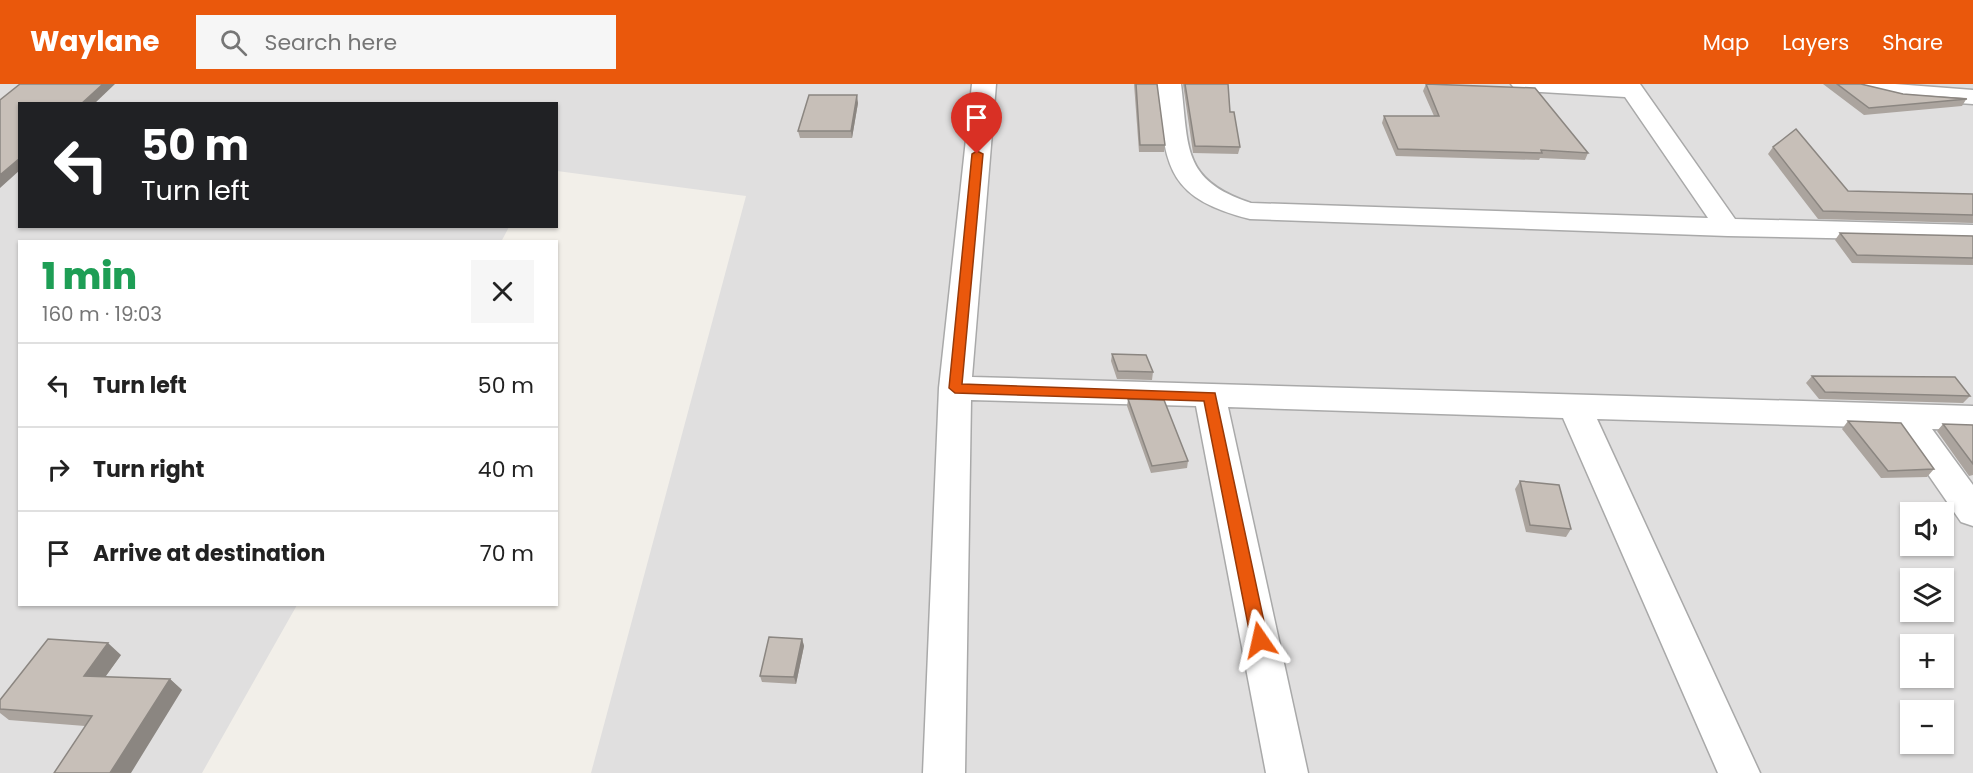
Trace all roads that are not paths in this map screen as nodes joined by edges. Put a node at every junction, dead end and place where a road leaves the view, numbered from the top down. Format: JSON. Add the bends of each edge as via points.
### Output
{"nodes":[{"id":1,"x":984,"y":84,"type":"edge"},
{"id":2,"x":1169,"y":84,"type":"edge"},
{"id":3,"x":1523,"y":84,"type":"edge"},
{"id":4,"x":1865,"y":84,"type":"edge"},
{"id":5,"x":1630,"y":87,"type":"edge"},
{"id":6,"x":1973,"y":97,"type":"edge"},
{"id":7,"x":1728,"y":228,"type":"junction"},
{"id":8,"x":1973,"y":233,"type":"edge"},
{"id":9,"x":955,"y":388,"type":"junction"},
{"id":10,"x":1210,"y":397,"type":"junction"},
{"id":11,"x":1575,"y":407,"type":"junction"},
{"id":12,"x":1905,"y":415,"type":"junction"},
{"id":13,"x":1973,"y":418,"type":"edge"},
{"id":14,"x":1973,"y":512,"type":"edge"},
{"id":15,"x":944,"y":773,"type":"edge"},
{"id":16,"x":1287,"y":773,"type":"edge"},
{"id":17,"x":1739,"y":773,"type":"edge"}],
"edges":[{"from":1,"to":9,"type":"street"},
{"from":2,"to":7,"type":"street","via":[[1184,170],[1215,198],[1235,207],[1264,213]]},
{"from":3,"to":5,"type":"street"},
{"from":4,"to":6,"type":"street","via":[[1899,92]]},
{"from":5,"to":7,"type":"street"},
{"from":7,"to":8,"type":"street"},
{"from":9,"to":10,"type":"street"},
{"from":9,"to":15,"type":"street"},
{"from":10,"to":11,"type":"street"},
{"from":10,"to":16,"type":"street"},
{"from":11,"to":12,"type":"street"},
{"from":11,"to":17,"type":"street"},
{"from":12,"to":13,"type":"street"},
{"from":12,"to":14,"type":"street"}]}
